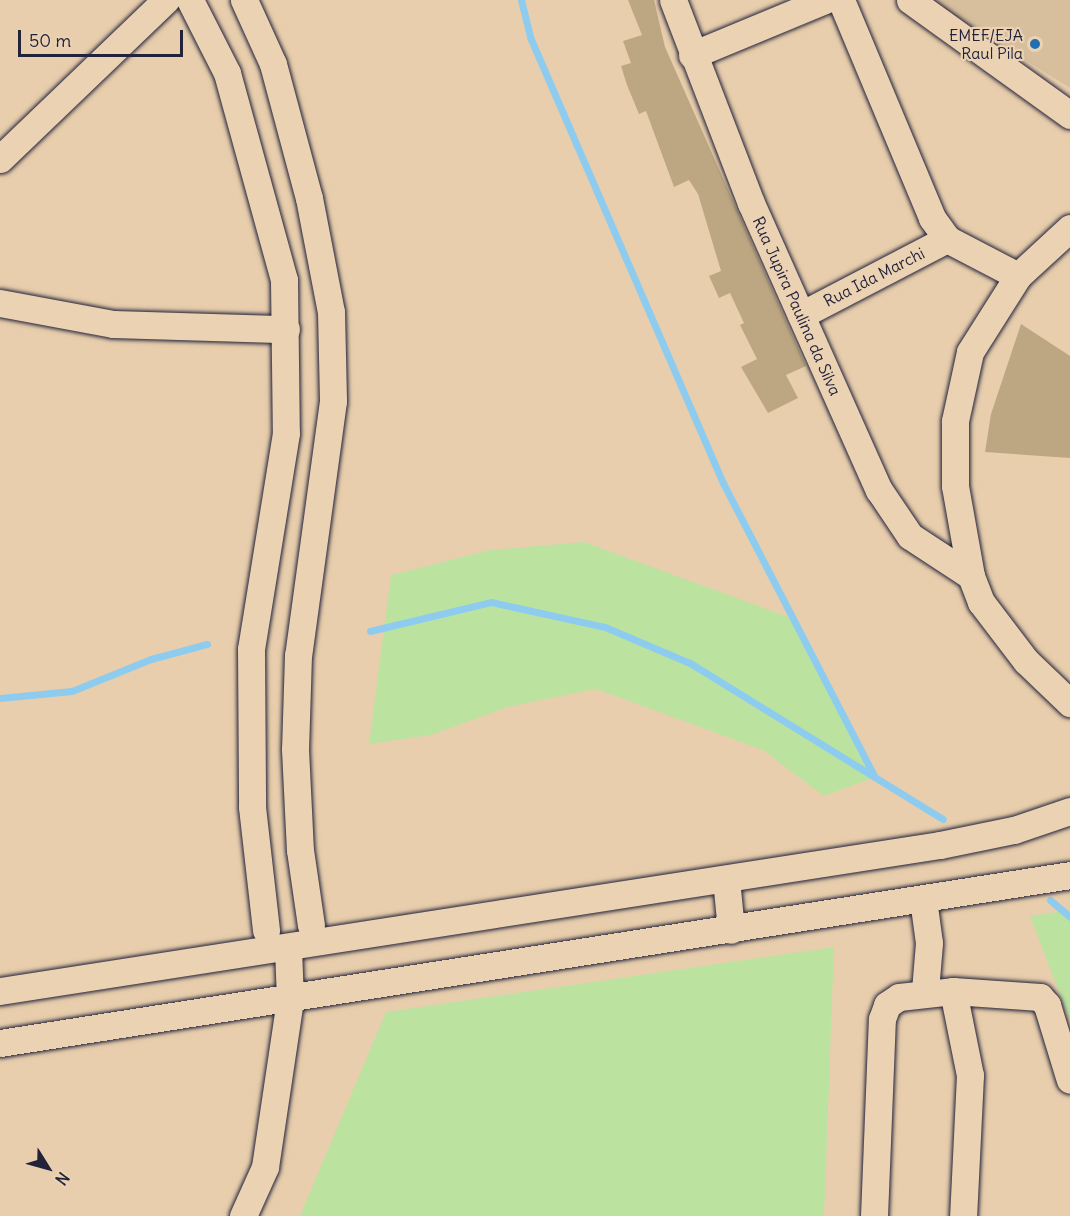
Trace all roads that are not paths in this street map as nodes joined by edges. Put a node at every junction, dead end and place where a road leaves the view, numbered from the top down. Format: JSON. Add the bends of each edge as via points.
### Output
{"nodes":[{"id":1,"x":166,"y":0,"type":"edge"},
{"id":2,"x":190,"y":0,"type":"edge"},
{"id":3,"x":244,"y":0,"type":"edge"},
{"id":4,"x":673,"y":0,"type":"edge"},
{"id":5,"x":825,"y":0,"type":"edge"},
{"id":6,"x":841,"y":0,"type":"edge"},
{"id":7,"x":909,"y":0,"type":"edge"},
{"id":8,"x":692,"y":55,"type":"junction"},
{"id":9,"x":1070,"y":115,"type":"edge"},
{"id":10,"x":0,"y":159,"type":"edge"},
{"id":11,"x":1070,"y":228,"type":"edge"},
{"id":12,"x":947,"y":239,"type":"junction"},
{"id":13,"x":1018,"y":276,"type":"junction"},
{"id":14,"x":0,"y":303,"type":"edge"},
{"id":15,"x":801,"y":315,"type":"junction"},
{"id":16,"x":286,"y":329,"type":"junction"},
{"id":17,"x":970,"y":576,"type":"junction"},
{"id":18,"x":1070,"y":703,"type":"edge"},
{"id":19,"x":1070,"y":811,"type":"edge"},
{"id":20,"x":303,"y":864,"type":"junction"},
{"id":21,"x":260,"y":875,"type":"junction"},
{"id":22,"x":1062,"y":875,"type":"edge"},
{"id":23,"x":726,"y":879,"type":"junction"},
{"id":24,"x":923,"y":899,"type":"junction"},
{"id":25,"x":311,"y":925,"type":"dead end"},
{"id":26,"x":266,"y":930,"type":"dead end"},
{"id":27,"x":731,"y":930,"type":"junction"},
{"id":28,"x":288,"y":948,"type":"junction"},
{"id":29,"x":0,"y":991,"type":"edge"},
{"id":30,"x":925,"y":991,"type":"junction"},
{"id":31,"x":953,"y":991,"type":"junction"},
{"id":32,"x":290,"y":1000,"type":"junction"},
{"id":33,"x":0,"y":1043,"type":"edge"},
{"id":34,"x":1070,"y":1080,"type":"edge"},
{"id":35,"x":243,"y":1216,"type":"edge"},
{"id":36,"x":874,"y":1216,"type":"edge"},
{"id":37,"x":963,"y":1216,"type":"edge"}],
"edges":[{"from":1,"to":10,"type":"street"},
{"from":2,"to":16,"type":"street","via":[[227,73],[284,280]]},
{"from":3,"to":20,"type":"street","via":[[273,64],[309,198],[331,312],[333,401],[298,655],[295,749]]},
{"from":4,"to":8,"type":"street","name":"Rua Jupira Paulina da Silva"},
{"from":5,"to":8,"type":"street"},
{"from":6,"to":12,"type":"street","via":[[874,72],[914,181]]},
{"from":7,"to":9,"type":"street"},
{"from":8,"to":15,"type":"street","name":"Rua Jupira Paulina da Silva"},
{"from":11,"to":13,"type":"street"},
{"from":12,"to":13,"type":"street"},
{"from":12,"to":15,"type":"street","name":"Rua Ida Marchi"},
{"from":13,"to":17,"type":"street","via":[[970,352],[955,421],[954,486]]},
{"from":14,"to":16,"type":"street","via":[[113,324]]},
{"from":15,"to":17,"type":"street","name":"Rua Jupira Paulina da Silva","via":[[879,490],[910,536]]},
{"from":16,"to":21,"type":"street","via":[[286,433],[251,649],[252,807]]},
{"from":17,"to":18,"type":"street","via":[[996,623]]},
{"from":19,"to":23,"type":"street","via":[[1014,830],[940,846]]},
{"from":20,"to":21,"type":"street"},
{"from":20,"to":25,"type":"street"},
{"from":21,"to":26,"type":"street"},
{"from":22,"to":24,"type":"street"},
{"from":23,"to":27,"type":"street"},
{"from":23,"to":28,"type":"street"},
{"from":24,"to":27,"type":"street"},
{"from":24,"to":30,"type":"street","via":[[929,943]]},
{"from":27,"to":32,"type":"street"},
{"from":28,"to":29,"type":"street"},
{"from":28,"to":32,"type":"street"},
{"from":30,"to":31,"type":"street"},
{"from":30,"to":36,"type":"street","via":[[899,996],[887,1005],[882,1020]]},
{"from":31,"to":34,"type":"street","via":[[1040,997],[1047,1005]]},
{"from":31,"to":37,"type":"street","via":[[970,1075]]},
{"from":32,"to":33,"type":"street"},
{"from":32,"to":35,"type":"street","via":[[265,1167]]}]}
